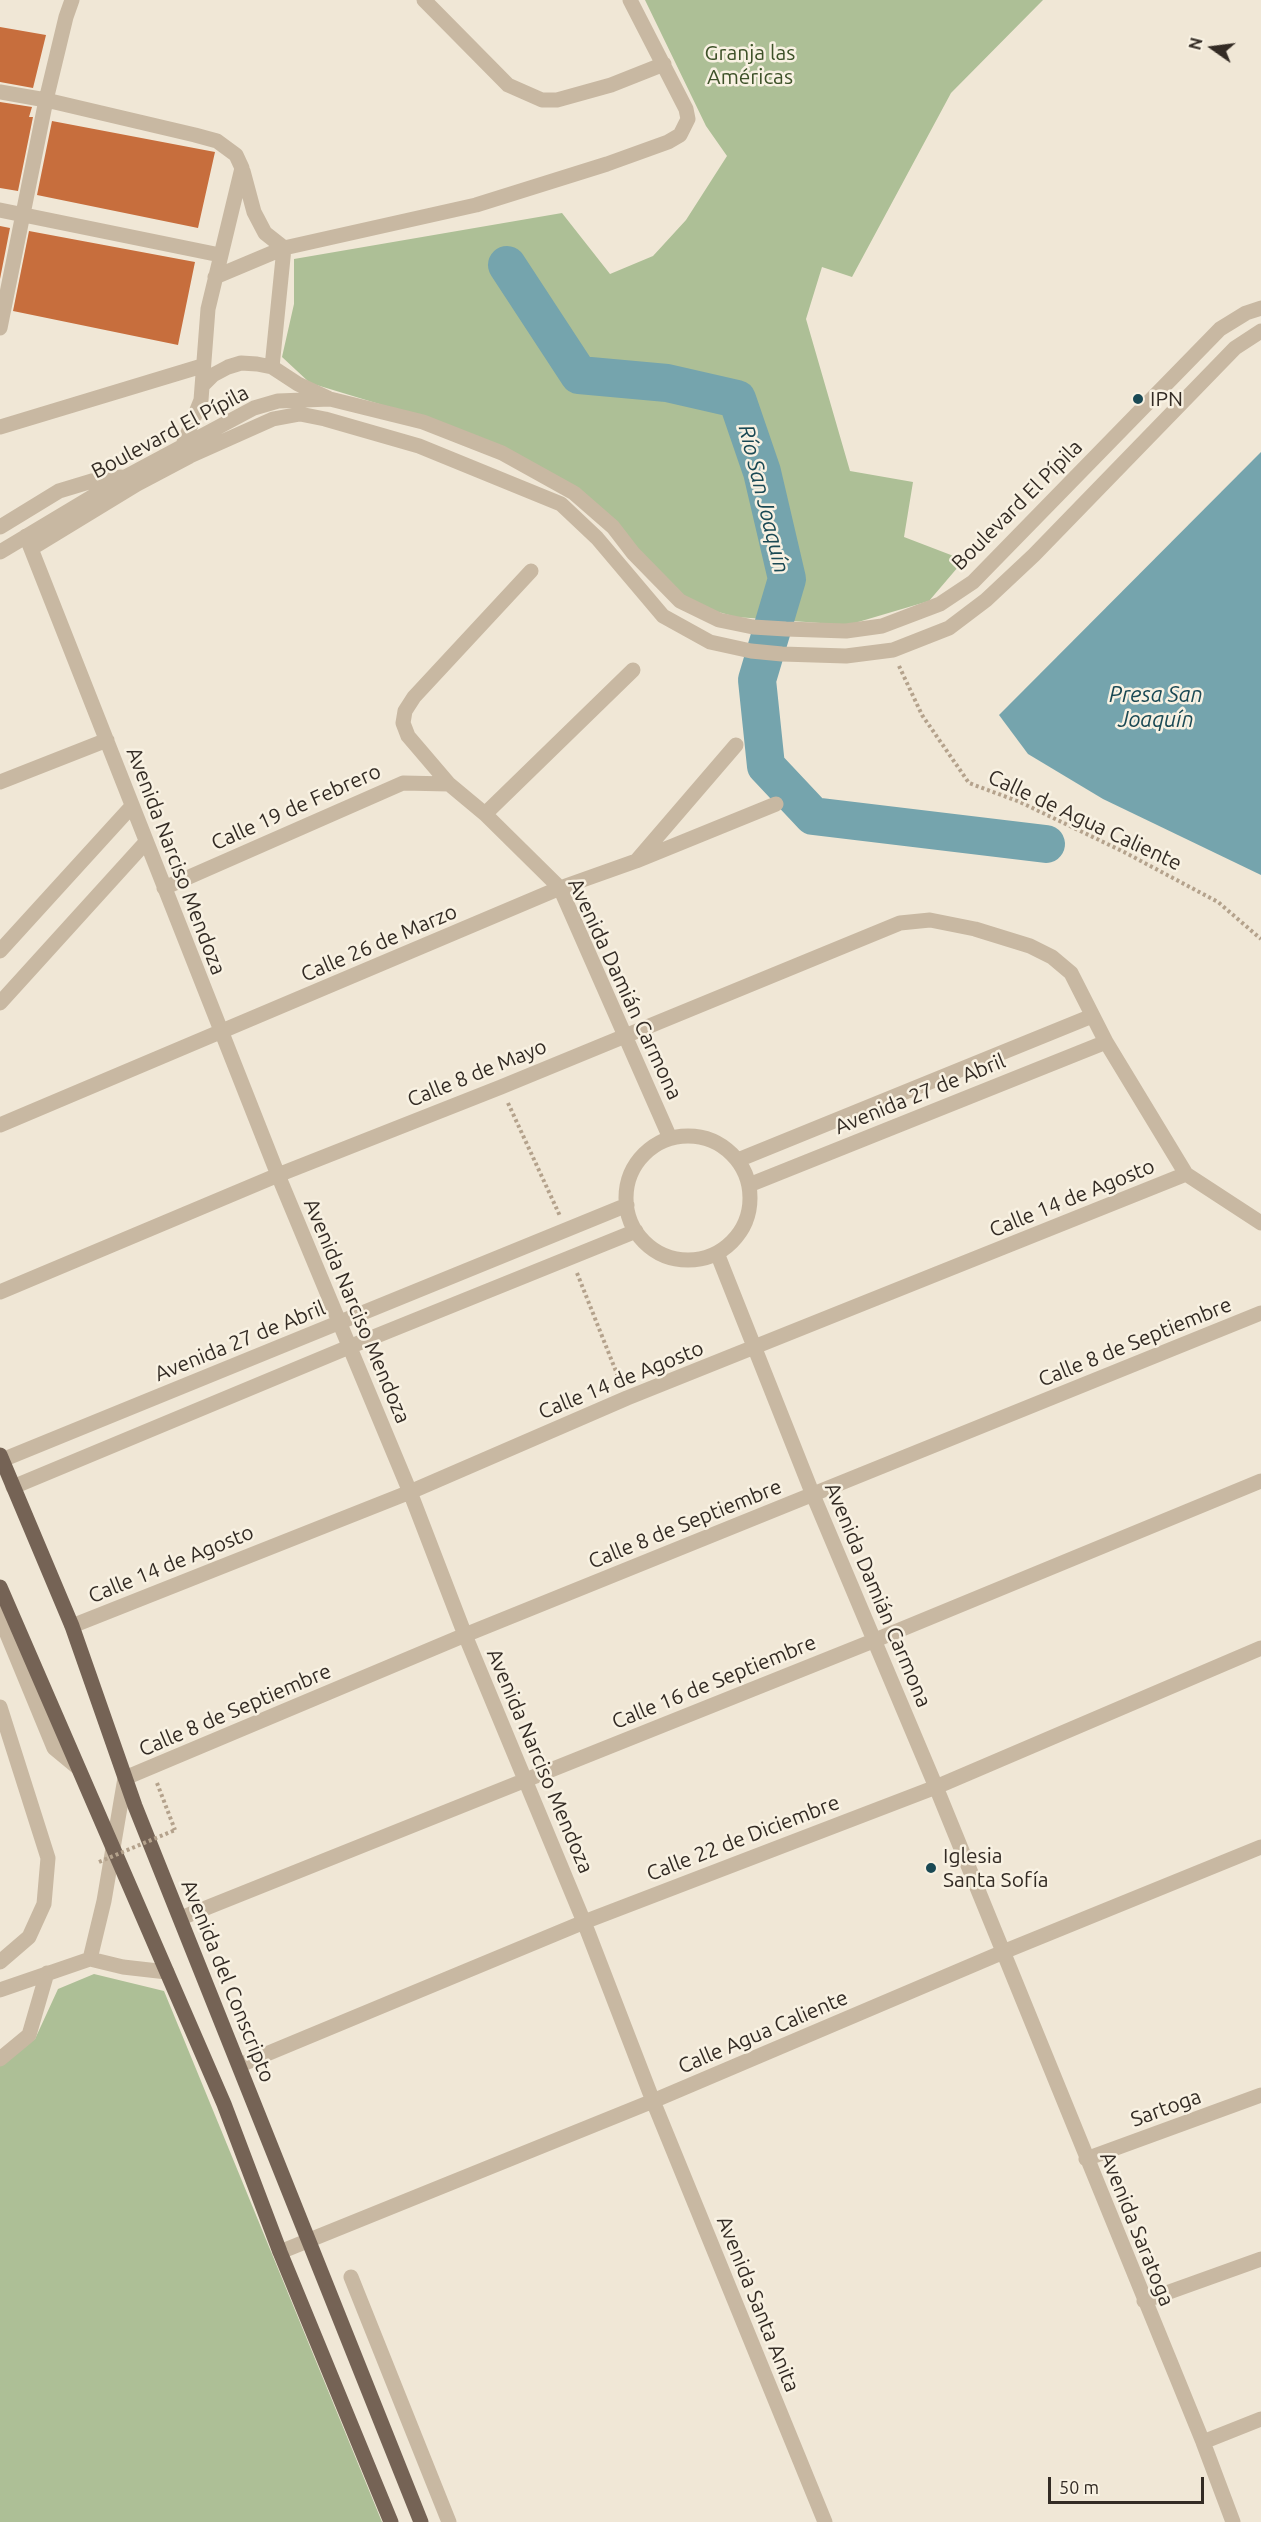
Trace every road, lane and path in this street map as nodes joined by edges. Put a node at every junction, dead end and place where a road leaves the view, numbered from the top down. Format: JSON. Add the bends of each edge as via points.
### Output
{"nodes":[{"id":1,"x":72,"y":0,"type":"edge"},
{"id":2,"x":423,"y":0,"type":"edge"},
{"id":3,"x":630,"y":0,"type":"edge"},
{"id":4,"x":664,"y":64,"type":"junction"},
{"id":5,"x":0,"y":92,"type":"edge"},
{"id":6,"x":46,"y":100,"type":"junction"},
{"id":7,"x":242,"y":168,"type":"junction"},
{"id":8,"x":0,"y":210,"type":"edge"},
{"id":9,"x":24,"y":215,"type":"junction"},
{"id":10,"x":284,"y":249,"type":"junction"},
{"id":11,"x":220,"y":255,"type":"junction"},
{"id":12,"x":215,"y":277,"type":"junction"},
{"id":13,"x":1261,"y":308,"type":"edge"},
{"id":14,"x":0,"y":328,"type":"edge"},
{"id":15,"x":1261,"y":332,"type":"edge"},
{"id":16,"x":202,"y":366,"type":"junction"},
{"id":17,"x":272,"y":367,"type":"junction"},
{"id":18,"x":202,"y":385,"type":"junction"},
{"id":19,"x":330,"y":399,"type":"junction"},
{"id":20,"x":0,"y":427,"type":"edge"},
{"id":21,"x":186,"y":451,"type":"junction"},
{"id":22,"x":127,"y":476,"type":"junction"},
{"id":23,"x":0,"y":527,"type":"edge"},
{"id":24,"x":29,"y":542,"type":"junction"},
{"id":25,"x":0,"y":552,"type":"edge"},
{"id":26,"x":531,"y":571,"type":"dead end"},
{"id":27,"x":633,"y":670,"type":"dead end"},
{"id":28,"x":902,"y":675,"type":"dead end"},
{"id":29,"x":107,"y":740,"type":"junction"},
{"id":30,"x":736,"y":745,"type":"dead end"},
{"id":31,"x":0,"y":782,"type":"edge"},
{"id":32,"x":449,"y":784,"type":"junction"},
{"id":33,"x":776,"y":804,"type":"dead end"},
{"id":34,"x":132,"y":806,"type":"junction"},
{"id":35,"x":485,"y":814,"type":"junction"},
{"id":36,"x":146,"y":842,"type":"junction"},
{"id":37,"x":636,"y":861,"type":"junction"},
{"id":38,"x":164,"y":888,"type":"junction"},
{"id":39,"x":560,"y":888,"type":"junction"},
{"id":40,"x":1261,"y":939,"type":"edge"},
{"id":41,"x":0,"y":951,"type":"edge"},
{"id":42,"x":0,"y":1003,"type":"edge"},
{"id":43,"x":1092,"y":1016,"type":"junction"},
{"id":44,"x":221,"y":1033,"type":"junction"},
{"id":45,"x":626,"y":1034,"type":"junction"},
{"id":46,"x":1106,"y":1042,"type":"junction"},
{"id":47,"x":501,"y":1087,"type":"junction"},
{"id":48,"x":0,"y":1125,"type":"edge"},
{"id":49,"x":670,"y":1138,"type":"junction"},
{"id":50,"x":738,"y":1160,"type":"junction"},
{"id":51,"x":1186,"y":1174,"type":"junction"},
{"id":52,"x":278,"y":1176,"type":"junction"},
{"id":53,"x":749,"y":1185,"type":"junction"},
{"id":54,"x":627,"y":1206,"type":"junction"},
{"id":55,"x":1261,"y":1223,"type":"edge"},
{"id":56,"x":567,"y":1230,"type":"junction"},
{"id":57,"x":636,"y":1231,"type":"junction"},
{"id":58,"x":717,"y":1253,"type":"junction"},
{"id":59,"x":571,"y":1258,"type":"junction"},
{"id":60,"x":0,"y":1292,"type":"edge"},
{"id":61,"x":1261,"y":1313,"type":"edge"},
{"id":62,"x":339,"y":1324,"type":"junction"},
{"id":63,"x":350,"y":1347,"type":"junction"},
{"id":64,"x":755,"y":1348,"type":"junction"},
{"id":65,"x":627,"y":1398,"type":"junction"},
{"id":66,"x":1,"y":1458,"type":"edge"},
{"id":67,"x":1261,"y":1481,"type":"edge"},
{"id":68,"x":13,"y":1487,"type":"junction"},
{"id":69,"x":410,"y":1492,"type":"junction"},
{"id":70,"x":813,"y":1495,"type":"junction"},
{"id":71,"x":0,"y":1587,"type":"edge"},
{"id":72,"x":0,"y":1607,"type":"edge"},
{"id":73,"x":72,"y":1626,"type":"junction"},
{"id":74,"x":465,"y":1635,"type":"junction"},
{"id":75,"x":873,"y":1641,"type":"junction"},
{"id":76,"x":1261,"y":1648,"type":"edge"},
{"id":77,"x":0,"y":1707,"type":"edge"},
{"id":78,"x":77,"y":1767,"type":"junction"},
{"id":79,"x":125,"y":1778,"type":"junction"},
{"id":80,"x":526,"y":1781,"type":"junction"},
{"id":81,"x":936,"y":1787,"type":"junction"},
{"id":82,"x":161,"y":1792,"type":"dead end"},
{"id":83,"x":1261,"y":1847,"type":"edge"},
{"id":84,"x":113,"y":1850,"type":"junction"},
{"id":85,"x":99,"y":1862,"type":"dead end"},
{"id":86,"x":181,"y":1918,"type":"junction"},
{"id":87,"x":584,"y":1922,"type":"junction"},
{"id":88,"x":1002,"y":1953,"type":"junction"},
{"id":89,"x":90,"y":1959,"type":"junction"},
{"id":90,"x":0,"y":1962,"type":"edge"},
{"id":91,"x":167,"y":1972,"type":"junction"},
{"id":92,"x":47,"y":1973,"type":"junction"},
{"id":93,"x":0,"y":1990,"type":"edge"},
{"id":94,"x":0,"y":2059,"type":"edge"},
{"id":95,"x":240,"y":2065,"type":"junction"},
{"id":96,"x":1261,"y":2095,"type":"edge"},
{"id":97,"x":653,"y":2101,"type":"junction"},
{"id":98,"x":1086,"y":2159,"type":"junction"},
{"id":99,"x":309,"y":2240,"type":"junction"},
{"id":100,"x":280,"y":2252,"type":"junction"},
{"id":101,"x":1261,"y":2259,"type":"edge"},
{"id":102,"x":351,"y":2277,"type":"dead end"},
{"id":103,"x":1144,"y":2301,"type":"junction"},
{"id":104,"x":1261,"y":2419,"type":"edge"},
{"id":105,"x":1203,"y":2442,"type":"junction"},
{"id":106,"x":391,"y":2522,"type":"edge"},
{"id":107,"x":421,"y":2522,"type":"edge"},
{"id":108,"x":448,"y":2522,"type":"edge"},
{"id":109,"x":825,"y":2522,"type":"edge"},
{"id":110,"x":1233,"y":2522,"type":"edge"}],
"edges":[{"from":1,"to":6,"type":"street"},
{"from":2,"to":4,"type":"street","via":[[508,85],[542,100],[557,100],[610,85]]},
{"from":3,"to":4,"type":"street"},
{"from":4,"to":10,"type":"street","via":[[688,119],[680,135],[668,142],[476,205]]},
{"from":5,"to":6,"type":"street"},
{"from":6,"to":7,"type":"street","via":[[217,141],[236,155]]},
{"from":6,"to":9,"type":"street"},
{"from":7,"to":10,"type":"street","via":[[265,233]]},
{"from":7,"to":11,"type":"street"},
{"from":8,"to":9,"type":"street"},
{"from":9,"to":11,"type":"street"},
{"from":9,"to":14,"type":"street"},
{"from":10,"to":12,"type":"street"},
{"from":10,"to":17,"type":"street"},
{"from":11,"to":12,"type":"street"},
{"from":12,"to":16,"type":"street"},
{"from":13,"to":19,"type":"street","name":"Boulevard El Pípila","via":[[1220,329],[972,582],[940,604],[882,626],[846,631],[753,627],[719,620],[680,601],[613,527],[574,493],[502,453],[423,422]]},
{"from":15,"to":21,"type":"street","name":"Boulevard El Pípila","via":[[1235,348],[986,600],[949,628],[893,650],[846,656],[751,651],[710,642],[663,616],[597,538],[561,504],[420,446],[300,414]]},
{"from":16,"to":18,"type":"street"},
{"from":16,"to":20,"type":"street"},
{"from":17,"to":18,"type":"street","via":[[242,363],[213,375]]},
{"from":17,"to":19,"type":"street"},
{"from":18,"to":21,"type":"street"},
{"from":19,"to":21,"type":"street","name":"Boulevard El Pípila","via":[[278,401],[254,408]]},
{"from":21,"to":22,"type":"street","name":"Boulevard El Pípila"},
{"from":21,"to":24,"type":"street","name":"Boulevard El Pípila","via":[[137,484]]},
{"from":22,"to":23,"type":"street","via":[[59,491]]},
{"from":22,"to":24,"type":"street","name":"Boulevard El Pípila"},
{"from":24,"to":25,"type":"street","name":"Boulevard El Pípila"},
{"from":24,"to":29,"type":"street","name":"Avenida Narciso Mendoza"},
{"from":26,"to":32,"type":"street","name":"Avenida Damián Carmona","via":[[405,711],[403,723],[408,735]]},
{"from":27,"to":35,"type":"street"},
{"from":28,"to":40,"type":"path","name":"Calle de Agua Caliente","via":[[922,715],[969,783],[1020,802],[1104,842],[1218,902]]},
{"from":29,"to":31,"type":"street"},
{"from":29,"to":34,"type":"street","name":"Avenida Narciso Mendoza"},
{"from":30,"to":37,"type":"street"},
{"from":32,"to":35,"type":"street","name":"Avenida Damián Carmona"},
{"from":32,"to":38,"type":"street","name":"Calle 19 de Febrero","via":[[403,783]]},
{"from":33,"to":37,"type":"street","name":"Calle 26 de Marzo"},
{"from":34,"to":36,"type":"street","name":"Avenida Narciso Mendoza"},
{"from":34,"to":41,"type":"street"},
{"from":35,"to":39,"type":"street","name":"Avenida Damián Carmona"},
{"from":36,"to":38,"type":"street","name":"Avenida Narciso Mendoza"},
{"from":36,"to":42,"type":"street"},
{"from":37,"to":39,"type":"street","name":"Calle 26 de Marzo"},
{"from":38,"to":44,"type":"street","name":"Avenida Narciso Mendoza"},
{"from":39,"to":44,"type":"street","name":"Calle 26 de Marzo"},
{"from":39,"to":45,"type":"street","name":"Avenida Damián Carmona"},
{"from":43,"to":45,"type":"street","name":"Calle 8 de Mayo","via":[[1071,973],[1052,957],[975,929],[930,920],[900,923]]},
{"from":43,"to":46,"type":"street","name":"Calle 8 de Mayo"},
{"from":43,"to":50,"type":"street","name":"Avenida 27 de Abril"},
{"from":44,"to":48,"type":"street","name":"Calle 26 de Marzo"},
{"from":44,"to":52,"type":"street","name":"Avenida Narciso Mendoza"},
{"from":45,"to":47,"type":"street","name":"Calle 8 de Mayo"},
{"from":45,"to":49,"type":"street","name":"Avenida Damián Carmona"},
{"from":46,"to":51,"type":"street","name":"Calle 8 de Mayo"},
{"from":46,"to":53,"type":"street","name":"Avenida 27 de Abril"},
{"from":47,"to":52,"type":"street","name":"Calle 8 de Mayo"},
{"from":47,"to":56,"type":"path"},
{"from":49,"to":50,"type":"street","via":[[707,1138]]},
{"from":49,"to":54,"type":"street","via":[[651,1148],[636,1164],[628,1184]]},
{"from":50,"to":53,"type":"street"},
{"from":51,"to":55,"type":"street"},
{"from":51,"to":64,"type":"street","name":"Calle 14 de Agosto"},
{"from":52,"to":60,"type":"street","name":"Calle 8 de Mayo"},
{"from":52,"to":62,"type":"street","name":"Avenida Narciso Mendoza"},
{"from":53,"to":58,"type":"street","via":[[750,1205],[744,1224],[733,1241]]},
{"from":54,"to":56,"type":"street","name":"Avenida 27 de Abril"},
{"from":54,"to":57,"type":"street"},
{"from":56,"to":62,"type":"street","name":"Avenida 27 de Abril"},
{"from":57,"to":58,"type":"street","via":[[651,1248],[672,1258],[695,1260]]},
{"from":57,"to":59,"type":"street"},
{"from":58,"to":64,"type":"street","name":"Avenida Damián Carmona"},
{"from":59,"to":63,"type":"street"},
{"from":59,"to":65,"type":"path"},
{"from":61,"to":70,"type":"street","name":"Calle 8 de Septiembre"},
{"from":62,"to":63,"type":"street","name":"Avenida Narciso Mendoza"},
{"from":62,"to":66,"type":"street","name":"Avenida 27 de Abril"},
{"from":63,"to":68,"type":"street"},
{"from":63,"to":69,"type":"street","name":"Avenida Narciso Mendoza"},
{"from":64,"to":65,"type":"street","name":"Calle 14 de Agosto"},
{"from":64,"to":70,"type":"street","name":"Avenida Damián Carmona"},
{"from":65,"to":69,"type":"street","name":"Calle 14 de Agosto"},
{"from":66,"to":68,"type":"main road","name":"Avenida del Conscripto"},
{"from":67,"to":75,"type":"street","name":"Calle 16 de Septiembre"},
{"from":68,"to":73,"type":"main road","name":"Avenida del Conscripto"},
{"from":69,"to":73,"type":"street","name":"Calle 14 de Agosto"},
{"from":69,"to":74,"type":"street","name":"Avenida Narciso Mendoza"},
{"from":70,"to":74,"type":"street","name":"Calle 8 de Septiembre"},
{"from":70,"to":75,"type":"street","name":"Avenida Damián Carmona"},
{"from":71,"to":78,"type":"main road"},
{"from":72,"to":78,"type":"street","via":[[0,1617],[54,1748]]},
{"from":73,"to":79,"type":"main road","name":"Avenida del Conscripto"},
{"from":74,"to":79,"type":"street","name":"Calle 8 de Septiembre"},
{"from":74,"to":80,"type":"street","name":"Avenida Narciso Mendoza"},
{"from":75,"to":80,"type":"street","name":"Calle 16 de Septiembre"},
{"from":75,"to":81,"type":"street","name":"Avenida Damián Carmona"},
{"from":76,"to":81,"type":"street","name":"Calle 22 de Diciembre"},
{"from":77,"to":90,"type":"street","via":[[48,1858],[44,1904],[29,1937]]},
{"from":78,"to":84,"type":"main road"},
{"from":79,"to":84,"type":"street"},
{"from":79,"to":86,"type":"main road","name":"Avenida del Conscripto"},
{"from":80,"to":86,"type":"street","name":"Calle 16 de Septiembre"},
{"from":80,"to":87,"type":"street","name":"Avenida Narciso Mendoza"},
{"from":81,"to":87,"type":"street","name":"Calle 22 de Diciembre"},
{"from":81,"to":88,"type":"street","name":"Avenida Damián Carmona"},
{"from":82,"to":85,"type":"path","bridge":true,"via":[[175,1830]]},
{"from":83,"to":88,"type":"street","name":"Calle Agua Caliente"},
{"from":84,"to":89,"type":"street"},
{"from":84,"to":91,"type":"main road"},
{"from":86,"to":95,"type":"main road","name":"Avenida del Conscripto"},
{"from":87,"to":95,"type":"street","name":"Calle 22 de Diciembre"},
{"from":87,"to":97,"type":"street","name":"Avenida Narciso Mendoza"},
{"from":88,"to":97,"type":"street","name":"Calle Agua Caliente"},
{"from":88,"to":98,"type":"street","name":"Avenida Saratoga"},
{"from":89,"to":91,"type":"street"},
{"from":89,"to":92,"type":"street"},
{"from":91,"to":100,"type":"main road","via":[[225,2104]]},
{"from":92,"to":93,"type":"street"},
{"from":92,"to":94,"type":"street","via":[[29,2035]]},
{"from":95,"to":99,"type":"main road","name":"Avenida del Conscripto"},
{"from":96,"to":98,"type":"street","name":"Sartoga"},
{"from":97,"to":99,"type":"street","name":"Calle Agua Caliente"},
{"from":97,"to":109,"type":"street","name":"Avenida Santa Anita"},
{"from":98,"to":103,"type":"street","name":"Avenida Saratoga"},
{"from":99,"to":100,"type":"street","name":"Calle Agua Caliente"},
{"from":99,"to":107,"type":"main road","name":"Avenida del Conscripto"},
{"from":100,"to":106,"type":"main road"},
{"from":101,"to":103,"type":"street"},
{"from":102,"to":108,"type":"street"},
{"from":103,"to":105,"type":"street","name":"Avenida Saratoga"},
{"from":104,"to":105,"type":"street"},
{"from":105,"to":110,"type":"street","name":"Avenida Saratoga"}]}
